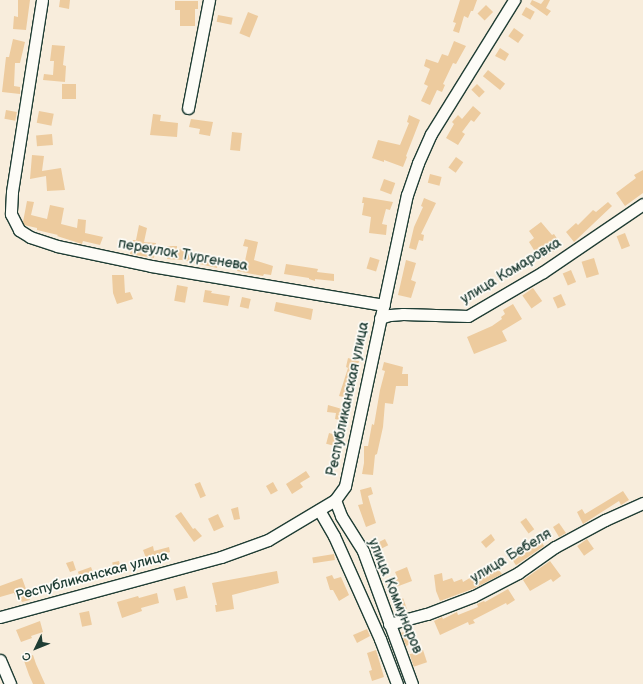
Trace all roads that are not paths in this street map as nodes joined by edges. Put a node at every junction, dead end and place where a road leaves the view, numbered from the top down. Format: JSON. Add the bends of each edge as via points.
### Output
{"nodes":[{"id":1,"x":42,"y":0,"type":"edge"},
{"id":2,"x":209,"y":0,"type":"edge"},
{"id":3,"x":514,"y":0,"type":"edge"},
{"id":4,"x":188,"y":108,"type":"dead end"},
{"id":5,"x":643,"y":204,"type":"edge"},
{"id":6,"x":384,"y":305,"type":"junction"},
{"id":7,"x":380,"y":318,"type":"junction"},
{"id":8,"x":335,"y":500,"type":"junction"},
{"id":9,"x":643,"y":503,"type":"edge"},
{"id":10,"x":319,"y":510,"type":"junction"},
{"id":11,"x":0,"y":617,"type":"edge"},
{"id":12,"x":389,"y":624,"type":"junction"},
{"id":13,"x":0,"y":660,"type":"edge"},
{"id":14,"x":10,"y":684,"type":"edge"},
{"id":15,"x":397,"y":684,"type":"edge"},
{"id":16,"x":412,"y":684,"type":"edge"}],
"edges":[{"from":1,"to":6,"type":"street","name":"переулок Тургенева","via":[[12,192],[11,214],[18,230],[30,237],[58,246],[151,266]]},
{"from":2,"to":4,"type":"street"},
{"from":3,"to":6,"type":"street","name":"Республиканская улица","via":[[431,134],[418,162],[407,195]]},
{"from":5,"to":7,"type":"street","name":"улица Комаровка","via":[[543,272],[468,316],[403,314]]},
{"from":6,"to":7,"type":"street","name":"Республиканская улица"},
{"from":7,"to":8,"type":"street","name":"Республиканская улица","via":[[345,486]]},
{"from":8,"to":10,"type":"street","name":"Республиканская улица"},
{"from":8,"to":12,"type":"street","name":"улица Коммунаров","via":[[341,516],[363,551]]},
{"from":9,"to":12,"type":"street","name":"улица Бебеля","via":[[555,547],[518,573],[474,596],[427,614]]},
{"from":10,"to":11,"type":"street","name":"Республиканская улица","via":[[268,540],[221,557]]},
{"from":10,"to":15,"type":"street","via":[[334,536]]},
{"from":12,"to":16,"type":"street","name":"улица Коммунаров"},
{"from":13,"to":14,"type":"street"}]}
